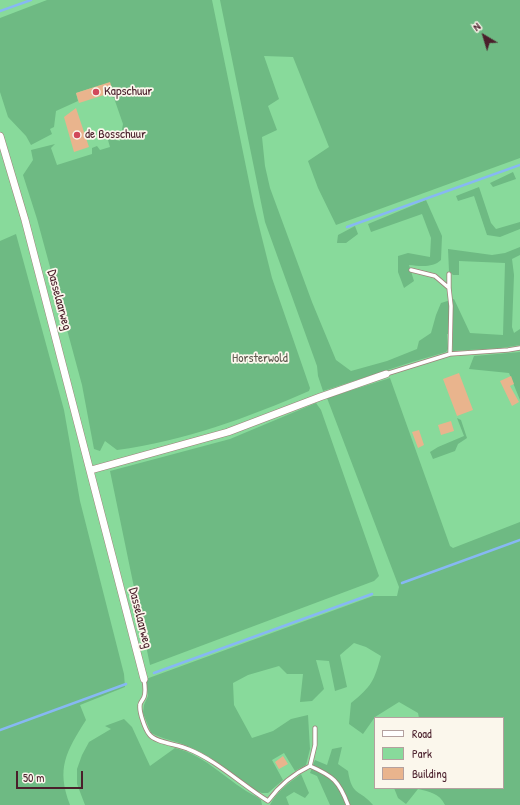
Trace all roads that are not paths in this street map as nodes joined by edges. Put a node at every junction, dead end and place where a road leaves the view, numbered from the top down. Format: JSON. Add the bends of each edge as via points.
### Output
{"nodes":[{"id":1,"x":0,"y":136,"type":"edge"},
{"id":2,"x":411,"y":270,"type":"dead end"},
{"id":3,"x":449,"y":274,"type":"dead end"},
{"id":4,"x":449,"y":288,"type":"junction"},
{"id":5,"x":520,"y":348,"type":"edge"},
{"id":6,"x":450,"y":354,"type":"junction"},
{"id":7,"x":386,"y":374,"type":"joint"},
{"id":8,"x":91,"y":470,"type":"junction"},
{"id":9,"x":144,"y":679,"type":"joint"},
{"id":10,"x":315,"y":728,"type":"dead end"},
{"id":11,"x":310,"y":766,"type":"junction"},
{"id":12,"x":268,"y":801,"type":"junction"},
{"id":13,"x":266,"y":805,"type":"edge"},
{"id":14,"x":348,"y":805,"type":"edge"}],
"edges":[{"from":1,"to":8,"type":"street","name":"Dasselaarweg","via":[[25,220]]},
{"from":2,"to":4,"type":"lane","via":[[435,276]]},
{"from":3,"to":4,"type":"lane"},
{"from":4,"to":6,"type":"lane"},
{"from":5,"to":6,"type":"lane"},
{"from":6,"to":7,"type":"lane"},
{"from":7,"to":8,"type":"street","via":[[228,432]]},
{"from":8,"to":9,"type":"street","name":"Dasselaarweg"},
{"from":9,"to":12,"type":"lane","via":[[144,697],[140,704],[140,714],[149,735],[156,741],[189,749],[204,756]]},
{"from":10,"to":11,"type":"lane","via":[[315,745]]},
{"from":11,"to":12,"type":"lane","via":[[290,778]]},
{"from":11,"to":14,"type":"lane","via":[[335,780],[343,791]]},
{"from":12,"to":13,"type":"lane"}]}
